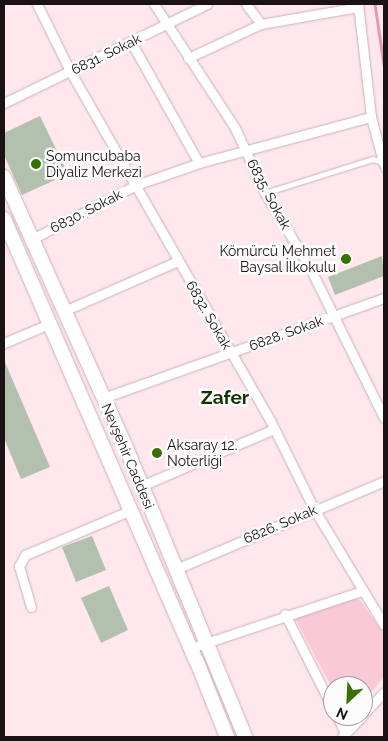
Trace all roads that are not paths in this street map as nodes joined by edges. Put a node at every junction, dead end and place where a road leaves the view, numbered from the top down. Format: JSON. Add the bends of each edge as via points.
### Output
{"nodes":[{"id":1,"x":37,"y":4,"type":"edge"},
{"id":2,"x":154,"y":4,"type":"edge"},
{"id":3,"x":206,"y":4,"type":"edge"},
{"id":4,"x":246,"y":4,"type":"edge"},
{"id":5,"x":358,"y":5,"type":"edge"},
{"id":6,"x":168,"y":24,"type":"junction"},
{"id":7,"x":261,"y":24,"type":"junction"},
{"id":8,"x":131,"y":42,"type":"junction"},
{"id":9,"x":188,"y":58,"type":"junction"},
{"id":10,"x":70,"y":71,"type":"junction"},
{"id":11,"x":4,"y":103,"type":"edge"},
{"id":12,"x":371,"y":117,"type":"junction"},
{"id":13,"x":246,"y":150,"type":"junction"},
{"id":14,"x":199,"y":163,"type":"junction"},
{"id":15,"x":383,"y":166,"type":"edge"},
{"id":16,"x":4,"y":177,"type":"edge"},
{"id":17,"x":136,"y":185,"type":"junction"},
{"id":18,"x":265,"y":193,"type":"junction"},
{"id":19,"x":4,"y":220,"type":"edge"},
{"id":20,"x":32,"y":239,"type":"junction"},
{"id":21,"x":178,"y":260,"type":"junction"},
{"id":22,"x":384,"y":298,"type":"edge"},
{"id":23,"x":64,"y":311,"type":"junction"},
{"id":24,"x":334,"y":315,"type":"junction"},
{"id":25,"x":49,"y":324,"type":"junction"},
{"id":26,"x":4,"y":343,"type":"edge"},
{"id":27,"x":231,"y":353,"type":"junction"},
{"id":28,"x":103,"y":398,"type":"junction"},
{"id":29,"x":384,"y":418,"type":"edge"},
{"id":30,"x":274,"y":429,"type":"junction"},
{"id":31,"x":384,"y":481,"type":"edge"},
{"id":32,"x":142,"y":486,"type":"junction"},
{"id":33,"x":314,"y":509,"type":"junction"},
{"id":34,"x":131,"y":510,"type":"junction"},
{"id":35,"x":176,"y":568,"type":"junction"},
{"id":36,"x":361,"y":591,"type":"junction"},
{"id":37,"x":31,"y":607,"type":"dead end"},
{"id":38,"x":286,"y":614,"type":"junction"},
{"id":39,"x":384,"y":625,"type":"edge"},
{"id":40,"x":207,"y":644,"type":"junction"},
{"id":41,"x":191,"y":648,"type":"junction"},
{"id":42,"x":323,"y":689,"type":"edge"},
{"id":43,"x":384,"y":692,"type":"edge"},
{"id":44,"x":373,"y":704,"type":"edge"},
{"id":45,"x":227,"y":737,"type":"edge"},
{"id":46,"x":245,"y":737,"type":"edge"}],
"edges":[{"from":1,"to":10,"type":"street","name":"6832. Sokak"},
{"from":2,"to":6,"type":"street","name":"6835. Sokak"},
{"from":3,"to":6,"type":"street","name":"6831. Sokak"},
{"from":4,"to":7,"type":"street"},
{"from":5,"to":7,"type":"street"},
{"from":5,"to":12,"type":"street"},
{"from":6,"to":8,"type":"street","name":"6831. Sokak"},
{"from":6,"to":9,"type":"street","name":"6835. Sokak"},
{"from":7,"to":9,"type":"street"},
{"from":8,"to":10,"type":"street","name":"6831. Sokak"},
{"from":8,"to":14,"type":"street"},
{"from":9,"to":13,"type":"street","name":"6835. Sokak"},
{"from":10,"to":11,"type":"street","name":"6831. Sokak"},
{"from":10,"to":17,"type":"street","name":"6832. Sokak"},
{"from":12,"to":13,"type":"street","name":"6830. Sokak"},
{"from":12,"to":15,"type":"street"},
{"from":13,"to":14,"type":"street","name":"6830. Sokak"},
{"from":13,"to":18,"type":"street","name":"6835. Sokak"},
{"from":14,"to":17,"type":"street","name":"6830. Sokak"},
{"from":15,"to":18,"type":"lane","via":[[373,159]]},
{"from":16,"to":20,"type":"main road","name":"Nevşehir Caddesi"},
{"from":17,"to":20,"type":"street","name":"6830. Sokak"},
{"from":17,"to":21,"type":"street","name":"6832. Sokak"},
{"from":18,"to":24,"type":"street","name":"6835. Sokak"},
{"from":19,"to":25,"type":"main road","name":"Nevşehir Caddesi"},
{"from":20,"to":23,"type":"main road","name":"Nevşehir Caddesi"},
{"from":21,"to":23,"type":"street"},
{"from":21,"to":27,"type":"street","name":"6832. Sokak"},
{"from":22,"to":24,"type":"street","name":"6828. Sokak"},
{"from":23,"to":28,"type":"main road","name":"Nevşehir Caddesi"},
{"from":24,"to":27,"type":"street","name":"6828. Sokak"},
{"from":24,"to":29,"type":"street","name":"6835. Sokak"},
{"from":25,"to":26,"type":"street"},
{"from":25,"to":34,"type":"main road","name":"Nevşehir Caddesi"},
{"from":27,"to":28,"type":"street","name":"6828. Sokak"},
{"from":27,"to":30,"type":"street","name":"6832. Sokak"},
{"from":28,"to":32,"type":"main road","name":"Nevşehir Caddesi"},
{"from":30,"to":32,"type":"street"},
{"from":30,"to":33,"type":"street","name":"6832. Sokak"},
{"from":31,"to":33,"type":"street","name":"6826. Sokak"},
{"from":32,"to":35,"type":"main road","name":"Nevşehir Caddesi"},
{"from":33,"to":35,"type":"street","name":"6826. Sokak"},
{"from":33,"to":36,"type":"street","name":"6832. Sokak"},
{"from":34,"to":37,"type":"street","via":[[25,555],[19,566]]},
{"from":34,"to":41,"type":"main road","name":"Nevşehir Caddesi"},
{"from":35,"to":40,"type":"main road","name":"Nevşehir Caddesi"},
{"from":36,"to":38,"type":"street"},
{"from":36,"to":39,"type":"street","name":"6832. Sokak"},
{"from":38,"to":40,"type":"street"},
{"from":38,"to":42,"type":"street"},
{"from":40,"to":41,"type":"street"},
{"from":40,"to":46,"type":"main road","name":"Nevşehir Caddesi"},
{"from":41,"to":45,"type":"main road","name":"Nevşehir Caddesi"},
{"from":43,"to":44,"type":"street"}]}
